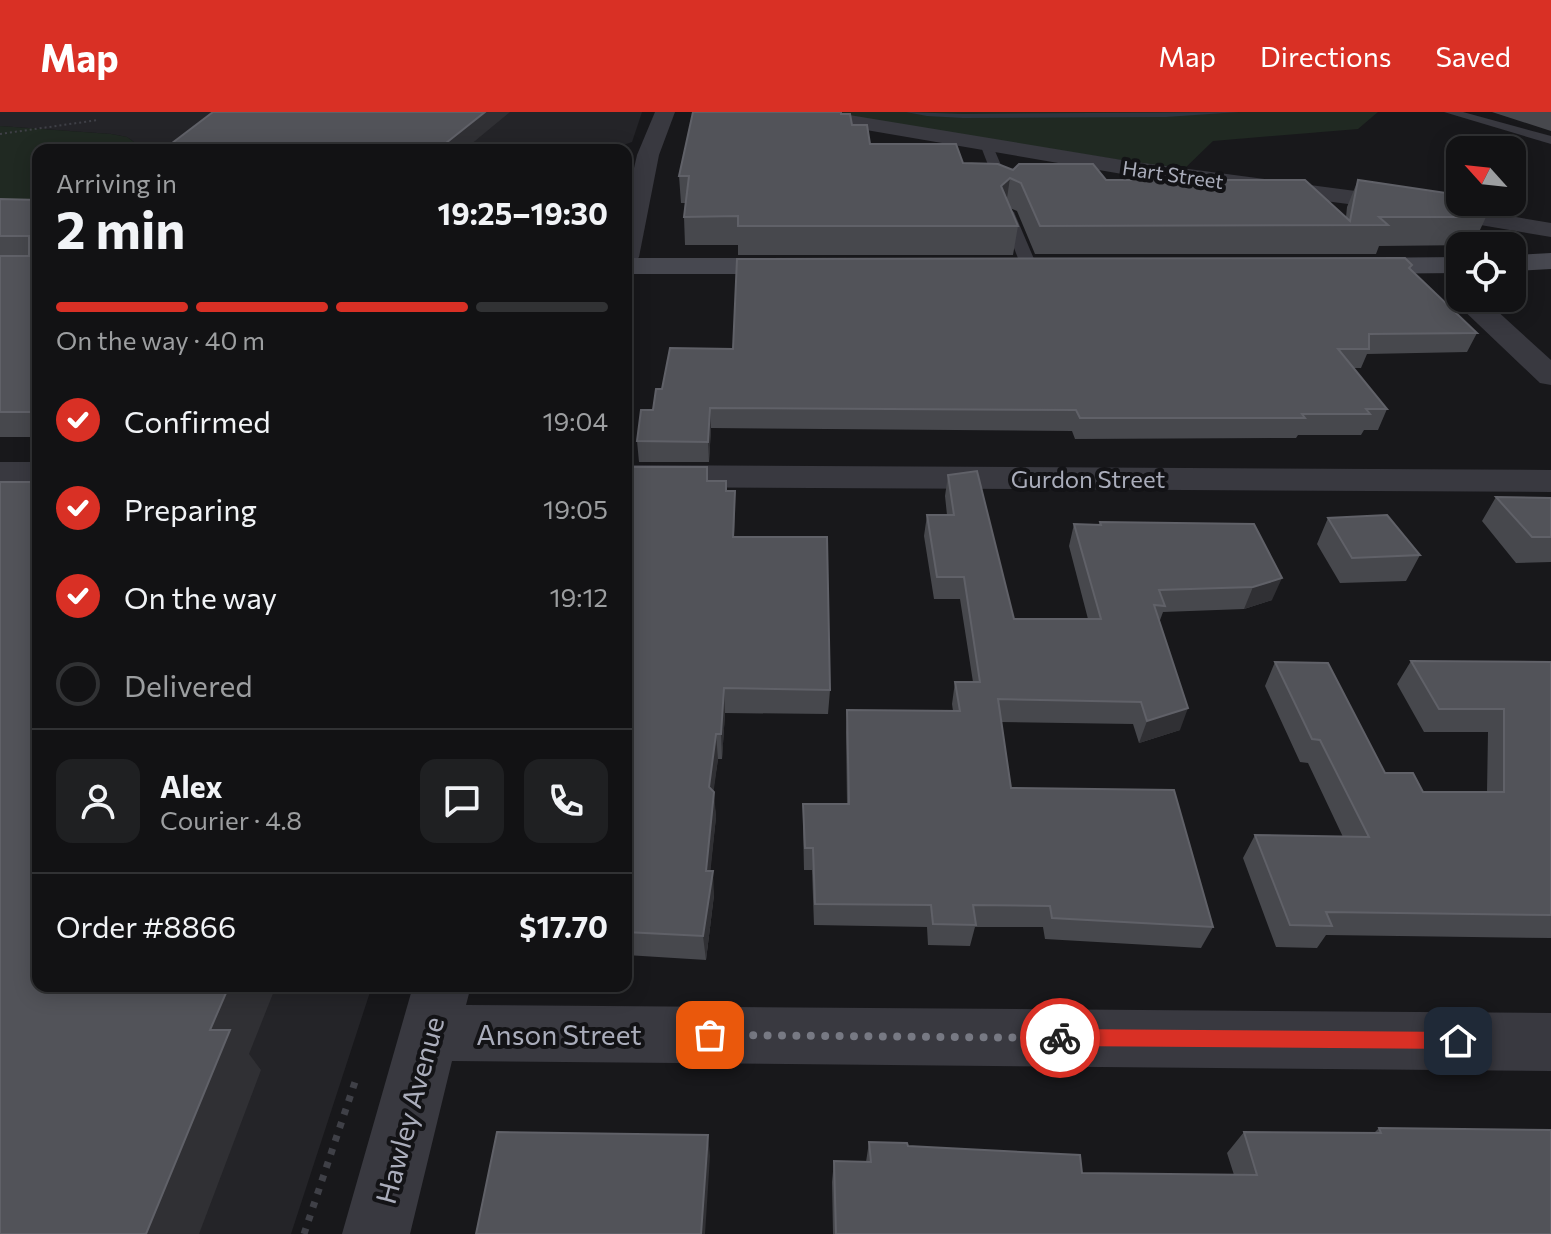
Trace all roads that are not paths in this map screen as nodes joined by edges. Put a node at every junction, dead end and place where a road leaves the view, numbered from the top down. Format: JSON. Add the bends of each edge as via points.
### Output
{"nodes":[{"id":1,"x":665,"y":112,"type":"edge"},
{"id":2,"x":796,"y":112,"type":"edge"},
{"id":3,"x":1450,"y":112,"type":"edge"},
{"id":4,"x":1551,"y":140,"type":"edge"},
{"id":5,"x":986,"y":144,"type":"junction"},
{"id":6,"x":637,"y":155,"type":"edge"},
{"id":7,"x":1005,"y":191,"type":"edge"},
{"id":8,"x":632,"y":201,"type":"edge"},
{"id":9,"x":1007,"y":212,"type":"edge"},
{"id":10,"x":1551,"y":230,"type":"edge"},
{"id":11,"x":1551,"y":261,"type":"edge"},
{"id":12,"x":1526,"y":262,"type":"edge"},
{"id":13,"x":632,"y":266,"type":"edge"},
{"id":14,"x":828,"y":266,"type":"edge"},
{"id":15,"x":998,"y":266,"type":"edge"},
{"id":16,"x":1029,"y":266,"type":"junction"},
{"id":17,"x":1060,"y":266,"type":"edge"},
{"id":18,"x":1324,"y":266,"type":"edge"},
{"id":19,"x":1432,"y":266,"type":"junction"},
{"id":20,"x":1446,"y":266,"type":"edge"},
{"id":21,"x":1446,"y":279,"type":"edge"},
{"id":22,"x":1482,"y":312,"type":"edge"},
{"id":23,"x":1551,"y":376,"type":"edge"},
{"id":24,"x":0,"y":473,"type":"edge"},
{"id":25,"x":32,"y":473,"type":"edge"},
{"id":26,"x":632,"y":476,"type":"edge"},
{"id":27,"x":1551,"y":481,"type":"edge"},
{"id":28,"x":436,"y":1009,"type":"edge"},
{"id":29,"x":1551,"y":1042,"type":"edge"},
{"id":30,"x":376,"y":1234,"type":"edge"}],
"edges":[{"from":1,"to":6,"type":"street"},
{"from":2,"to":5,"type":"street","name":"Hart Street"},
{"from":3,"to":4,"type":"lane"},
{"from":5,"to":7,"type":"lane"},
{"from":5,"to":10,"type":"street","name":"Hart Street","via":[[1093,170],[1386,202]]},
{"from":6,"to":8,"type":"street"},
{"from":9,"to":16,"type":"lane"},
{"from":11,"to":12,"type":"main road"},
{"from":13,"to":14,"type":"main road"},
{"from":15,"to":16,"type":"main road"},
{"from":16,"to":17,"type":"main road"},
{"from":18,"to":19,"type":"main road"},
{"from":19,"to":20,"type":"main road"},
{"from":19,"to":21,"type":"street"},
{"from":22,"to":23,"type":"street"},
{"from":24,"to":25,"type":"street"},
{"from":26,"to":27,"type":"street","name":"Gurdon Street"},
{"from":28,"to":29,"type":"street","name":"Anson Street"},
{"from":28,"to":30,"type":"street","name":"Hawley Avenue"}]}
